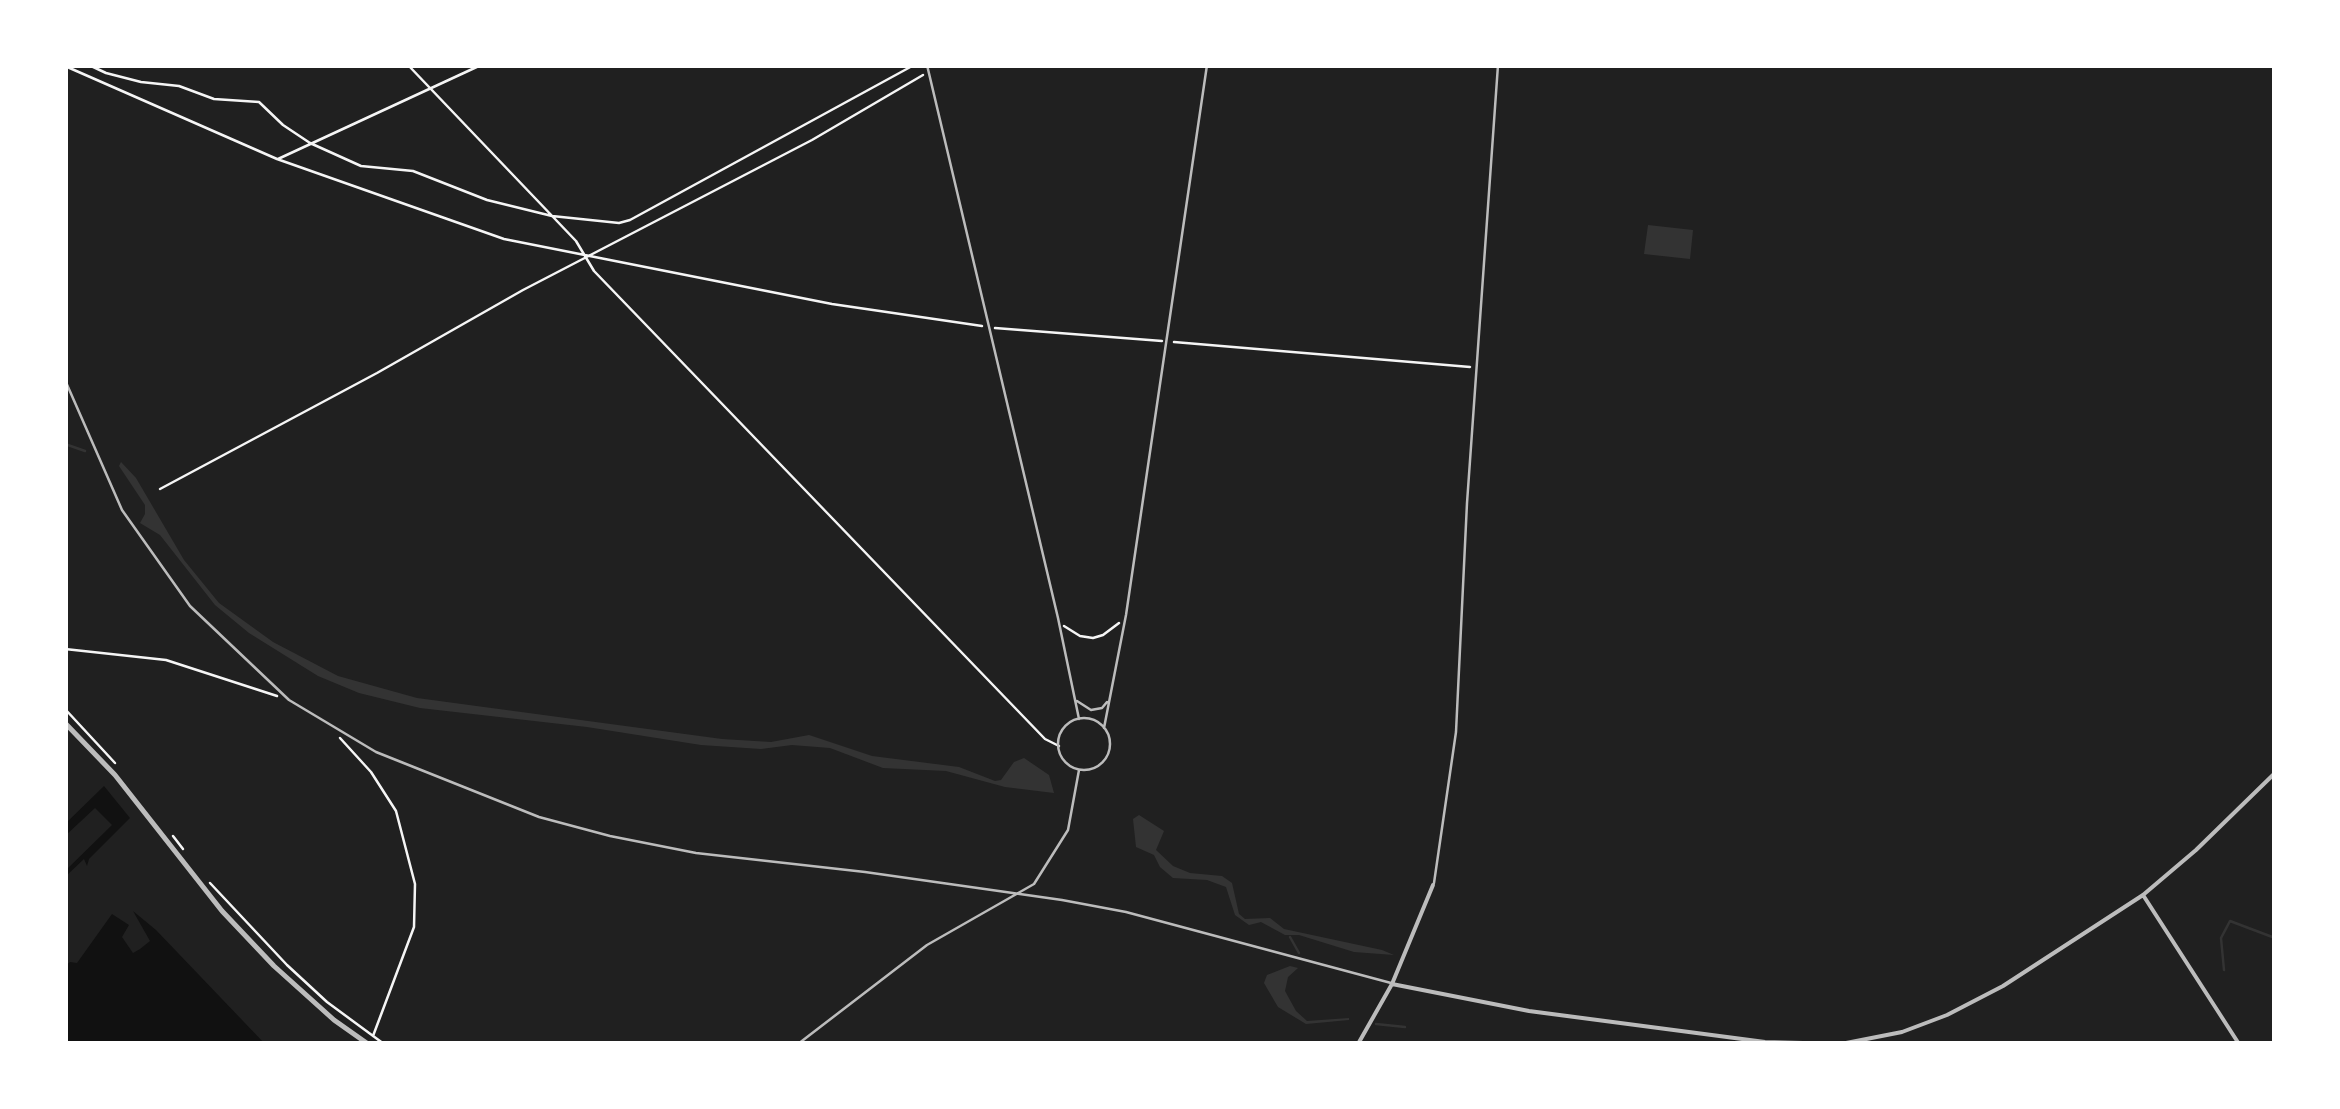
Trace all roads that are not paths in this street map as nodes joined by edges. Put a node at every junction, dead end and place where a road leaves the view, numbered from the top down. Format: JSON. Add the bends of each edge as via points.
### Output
{"nodes":[{"id":1,"x":926,"y":65,"type":"edge"},
{"id":2,"x":1208,"y":65,"type":"edge"},
{"id":3,"x":1498,"y":65,"type":"edge"},
{"id":4,"x":65,"y":380,"type":"edge"},
{"id":5,"x":1074,"y":696,"type":"junction"},
{"id":6,"x":1110,"y":696,"type":"junction"},
{"id":7,"x":1079,"y":719,"type":"junction"},
{"id":8,"x":65,"y":723,"type":"edge"},
{"id":9,"x":1104,"y":728,"type":"junction"},
{"id":10,"x":1080,"y":770,"type":"junction"},
{"id":11,"x":2275,"y":774,"type":"edge"},
{"id":12,"x":1433,"y":884,"type":"joint"},
{"id":13,"x":1021,"y":893,"type":"junction"},
{"id":14,"x":2144,"y":895,"type":"junction"},
{"id":15,"x":1392,"y":984,"type":"junction"},
{"id":16,"x":370,"y":1044,"type":"edge"},
{"id":17,"x":798,"y":1044,"type":"edge"},
{"id":18,"x":1358,"y":1044,"type":"edge"},
{"id":19,"x":1840,"y":1044,"type":"edge"},
{"id":20,"x":2239,"y":1044,"type":"edge"}],
"edges":[{"from":1,"to":5,"type":"lane"},
{"from":2,"to":6,"type":"lane"},
{"from":3,"to":12,"type":"lane","via":[[1456,732]]},
{"from":4,"to":13,"type":"lane","via":[[130,524],[190,606],[290,700],[376,752],[539,817],[610,836],[696,853]]},
{"from":5,"to":6,"type":"lane","via":[[1090,710],[1102,708]]},
{"from":5,"to":7,"type":"lane"},
{"from":6,"to":9,"type":"lane"},
{"from":7,"to":9,"type":"lane"},
{"from":7,"to":10,"type":"lane","via":[[1064,729],[1059,746],[1063,759]]},
{"from":8,"to":16,"type":"street","via":[[115,775],[222,912],[334,1020]]},
{"from":9,"to":10,"type":"lane","via":[[1110,744],[1105,760]]},
{"from":10,"to":13,"type":"lane","via":[[1060,847]]},
{"from":11,"to":14,"type":"street"},
{"from":12,"to":15,"type":"street"},
{"from":13,"to":15,"type":"lane","via":[[1126,912]]},
{"from":13,"to":17,"type":"lane","via":[[927,945]]},
{"from":14,"to":19,"type":"street","via":[[1967,1006],[1921,1026]]},
{"from":14,"to":20,"type":"street"},
{"from":15,"to":18,"type":"street"},
{"from":15,"to":19,"type":"street","via":[[1629,1026]]}]}
